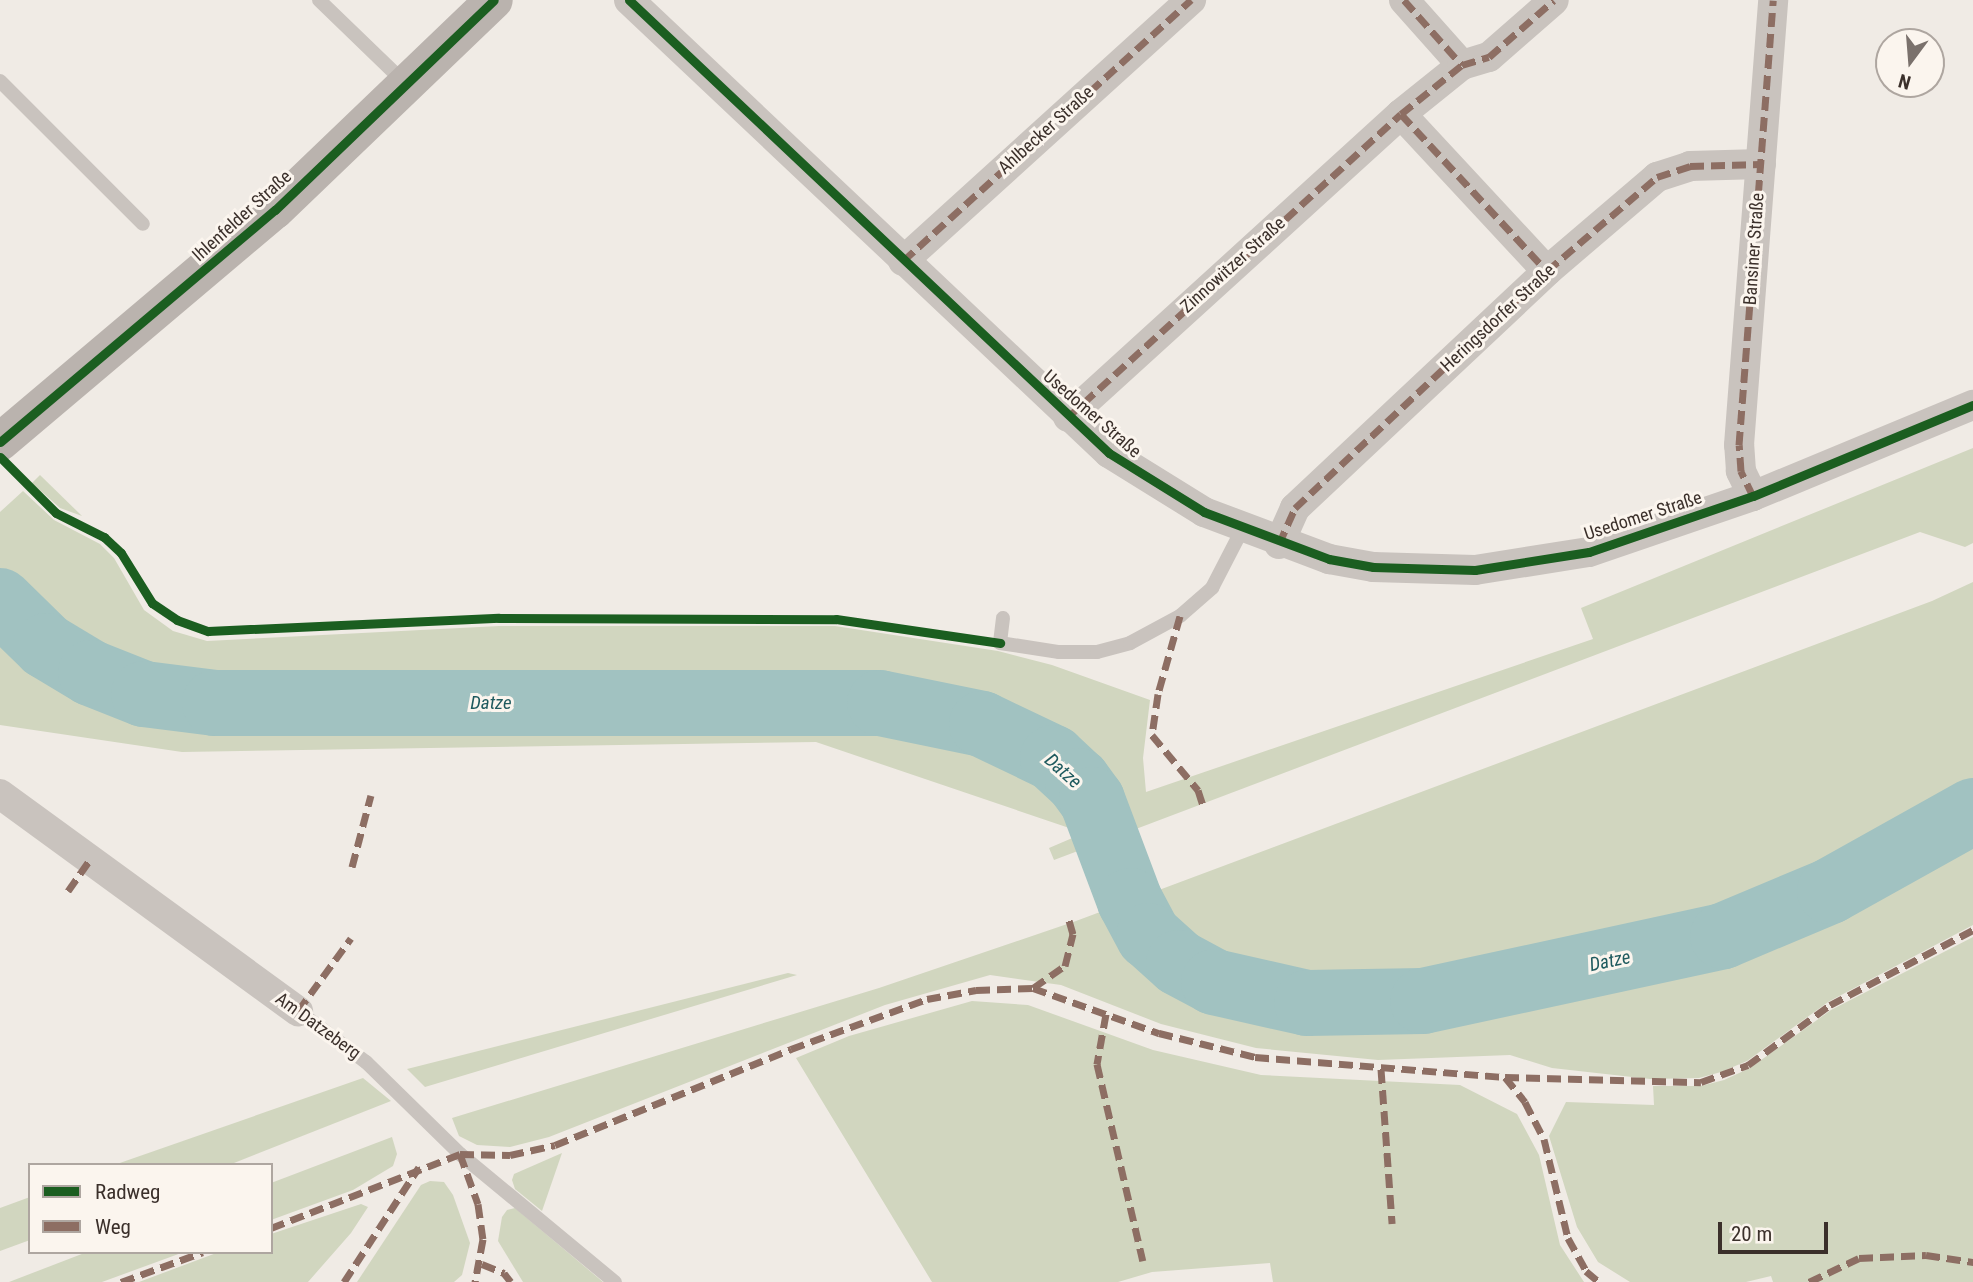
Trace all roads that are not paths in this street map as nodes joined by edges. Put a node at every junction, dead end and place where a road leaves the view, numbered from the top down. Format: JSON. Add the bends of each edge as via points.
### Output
{"nodes":[{"id":1,"x":319,"y":0,"type":"edge"},
{"id":2,"x":494,"y":0,"type":"edge"},
{"id":3,"x":629,"y":0,"type":"edge"},
{"id":4,"x":1191,"y":0,"type":"edge"},
{"id":5,"x":1404,"y":0,"type":"edge"},
{"id":6,"x":1554,"y":0,"type":"edge"},
{"id":7,"x":1773,"y":0,"type":"edge"},
{"id":8,"x":1462,"y":65,"type":"junction"},
{"id":9,"x":0,"y":81,"type":"edge"},
{"id":10,"x":406,"y":85,"type":"junction"},
{"id":11,"x":1401,"y":114,"type":"junction"},
{"id":12,"x":1761,"y":164,"type":"junction"},
{"id":13,"x":143,"y":223,"type":"dead end"},
{"id":14,"x":903,"y":261,"type":"junction"},
{"id":15,"x":1547,"y":271,"type":"junction"},
{"id":16,"x":1973,"y":405,"type":"edge"},
{"id":17,"x":1068,"y":417,"type":"junction"},
{"id":18,"x":0,"y":442,"type":"edge"},
{"id":19,"x":1753,"y":496,"type":"junction"},
{"id":20,"x":1242,"y":530,"type":"junction"},
{"id":21,"x":1279,"y":544,"type":"junction"},
{"id":22,"x":1003,"y":618,"type":"dead end"},
{"id":23,"x":0,"y":794,"type":"edge"},
{"id":24,"x":298,"y":1011,"type":"joint"},
{"id":25,"x":615,"y":1282,"type":"edge"}],
"edges":[{"from":1,"to":10,"type":"lane"},
{"from":2,"to":10,"type":"main road","name":"Ihlenfelder Straße"},
{"from":3,"to":14,"type":"street","name":"Usedomer Straße"},
{"from":4,"to":14,"type":"street","name":"Ahlbecker Straße"},
{"from":5,"to":8,"type":"street"},
{"from":6,"to":8,"type":"street","name":"Zinnowitzer Straße","via":[[1489,57]]},
{"from":7,"to":12,"type":"street","name":"Bansiner Straße"},
{"from":8,"to":11,"type":"street","name":"Zinnowitzer Straße"},
{"from":9,"to":13,"type":"lane"},
{"from":10,"to":18,"type":"main road","name":"Ihlenfelder Straße","via":[[275,210]]},
{"from":11,"to":15,"type":"street"},
{"from":11,"to":17,"type":"street","name":"Zinnowitzer Straße"},
{"from":12,"to":15,"type":"street","name":"Heringsdorfer Straße","via":[[1690,166],[1657,177]]},
{"from":12,"to":19,"type":"street","name":"Bansiner Straße","via":[[1739,445],[1741,471]]},
{"from":14,"to":17,"type":"street","name":"Usedomer Straße"},
{"from":15,"to":21,"type":"street","name":"Heringsdorfer Straße","via":[[1295,508]]},
{"from":16,"to":19,"type":"street","name":"Usedomer Straße"},
{"from":17,"to":20,"type":"street","name":"Usedomer Straße","via":[[1157,486]]},
{"from":19,"to":21,"type":"street","name":"Usedomer Straße","via":[[1589,552],[1510,567],[1373,568]]},
{"from":20,"to":21,"type":"street","name":"Usedomer Straße"},
{"from":20,"to":22,"type":"lane","via":[[1212,588],[1180,617],[1130,643],[1097,652],[1059,652],[1000,643]]},
{"from":23,"to":24,"type":"street","name":"Am Datzeberg"},
{"from":24,"to":25,"type":"lane","name":"Am Datzeberg","via":[[366,1062],[460,1154]]}]}
